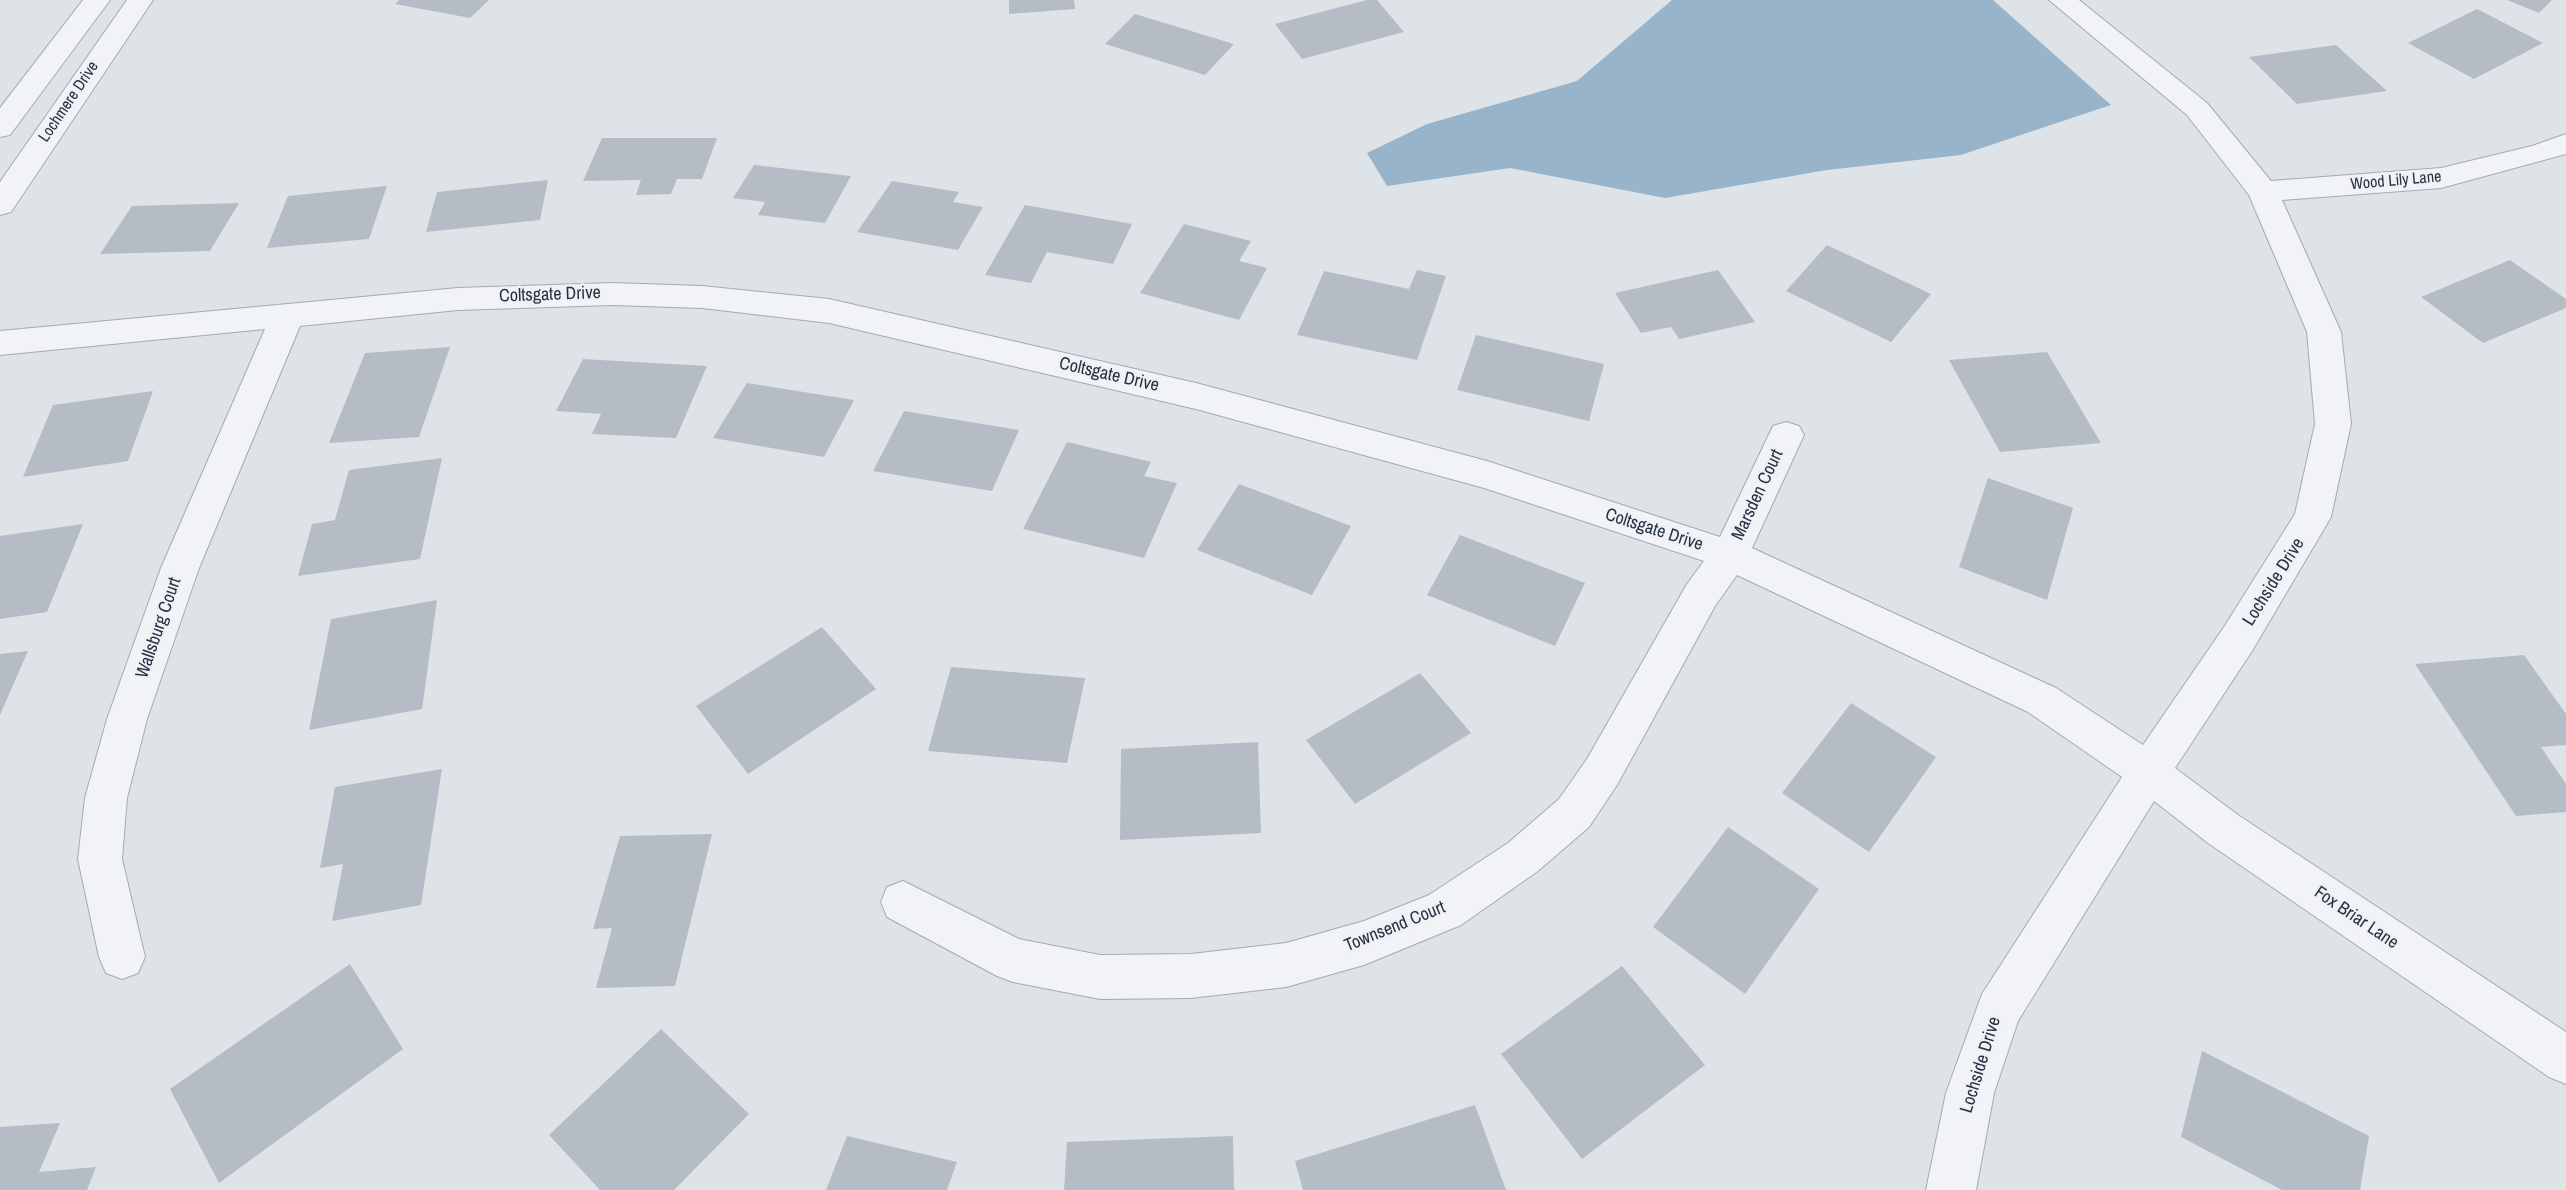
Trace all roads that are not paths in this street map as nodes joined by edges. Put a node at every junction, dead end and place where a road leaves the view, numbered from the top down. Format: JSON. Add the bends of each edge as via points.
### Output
{"nodes":[{"id":1,"x":97,"y":0,"type":"edge"},
{"id":2,"x":140,"y":0,"type":"edge"},
{"id":3,"x":2062,"y":0,"type":"edge"},
{"id":4,"x":0,"y":128,"type":"edge"},
{"id":5,"x":2566,"y":143,"type":"edge"},
{"id":6,"x":2263,"y":192,"type":"junction"},
{"id":7,"x":0,"y":205,"type":"edge"},
{"id":8,"x":288,"y":315,"type":"junction"},
{"id":9,"x":0,"y":343,"type":"edge"},
{"id":10,"x":1786,"y":435,"type":"dead end"},
{"id":11,"x":1730,"y":555,"type":"junction"},
{"id":12,"x":2149,"y":772,"type":"junction"},
{"id":13,"x":903,"y":902,"type":"dead end"},
{"id":14,"x":122,"y":957,"type":"dead end"},
{"id":15,"x":2566,"y":1060,"type":"edge"},
{"id":16,"x":1951,"y":1190,"type":"edge"}],
"edges":[{"from":1,"to":4,"type":"street"},
{"from":2,"to":7,"type":"street","name":"Lochmere Drive"},
{"from":3,"to":6,"type":"street","name":"Lochside Drive","via":[[2197,109]]},
{"from":5,"to":6,"type":"street","name":"Wood Lily Lane","via":[[2441,178]]},
{"from":6,"to":12,"type":"street","name":"Lochside Drive","via":[[2324,331],[2333,424],[2313,517]]},
{"from":8,"to":9,"type":"street","name":"Coltsgate Drive"},
{"from":8,"to":11,"type":"street","name":"Coltsgate Drive","via":[[506,296],[613,294],[702,297],[829,311],[1196,396],[1487,475]]},
{"from":8,"to":14,"type":"street","name":"Wallsburg Court","via":[[180,568],[127,719],[106,798],[100,859]]},
{"from":10,"to":11,"type":"street","name":"Marsden Court"},
{"from":11,"to":12,"type":"street","name":"Coltsgate Drive","via":[[2042,700]]},
{"from":11,"to":13,"type":"street","name":"Townsend Court","via":[[1701,594],[1602,772],[1574,813],[1524,857],[1446,909],[1364,943],[1286,965],[1191,976],[1100,977],[1013,960]]},
{"from":12,"to":15,"type":"street","name":"Fox Briar Lane","via":[[2223,829]]},
{"from":12,"to":16,"type":"street","name":"Lochside Drive","via":[[1998,1010],[1970,1093]]}]}
